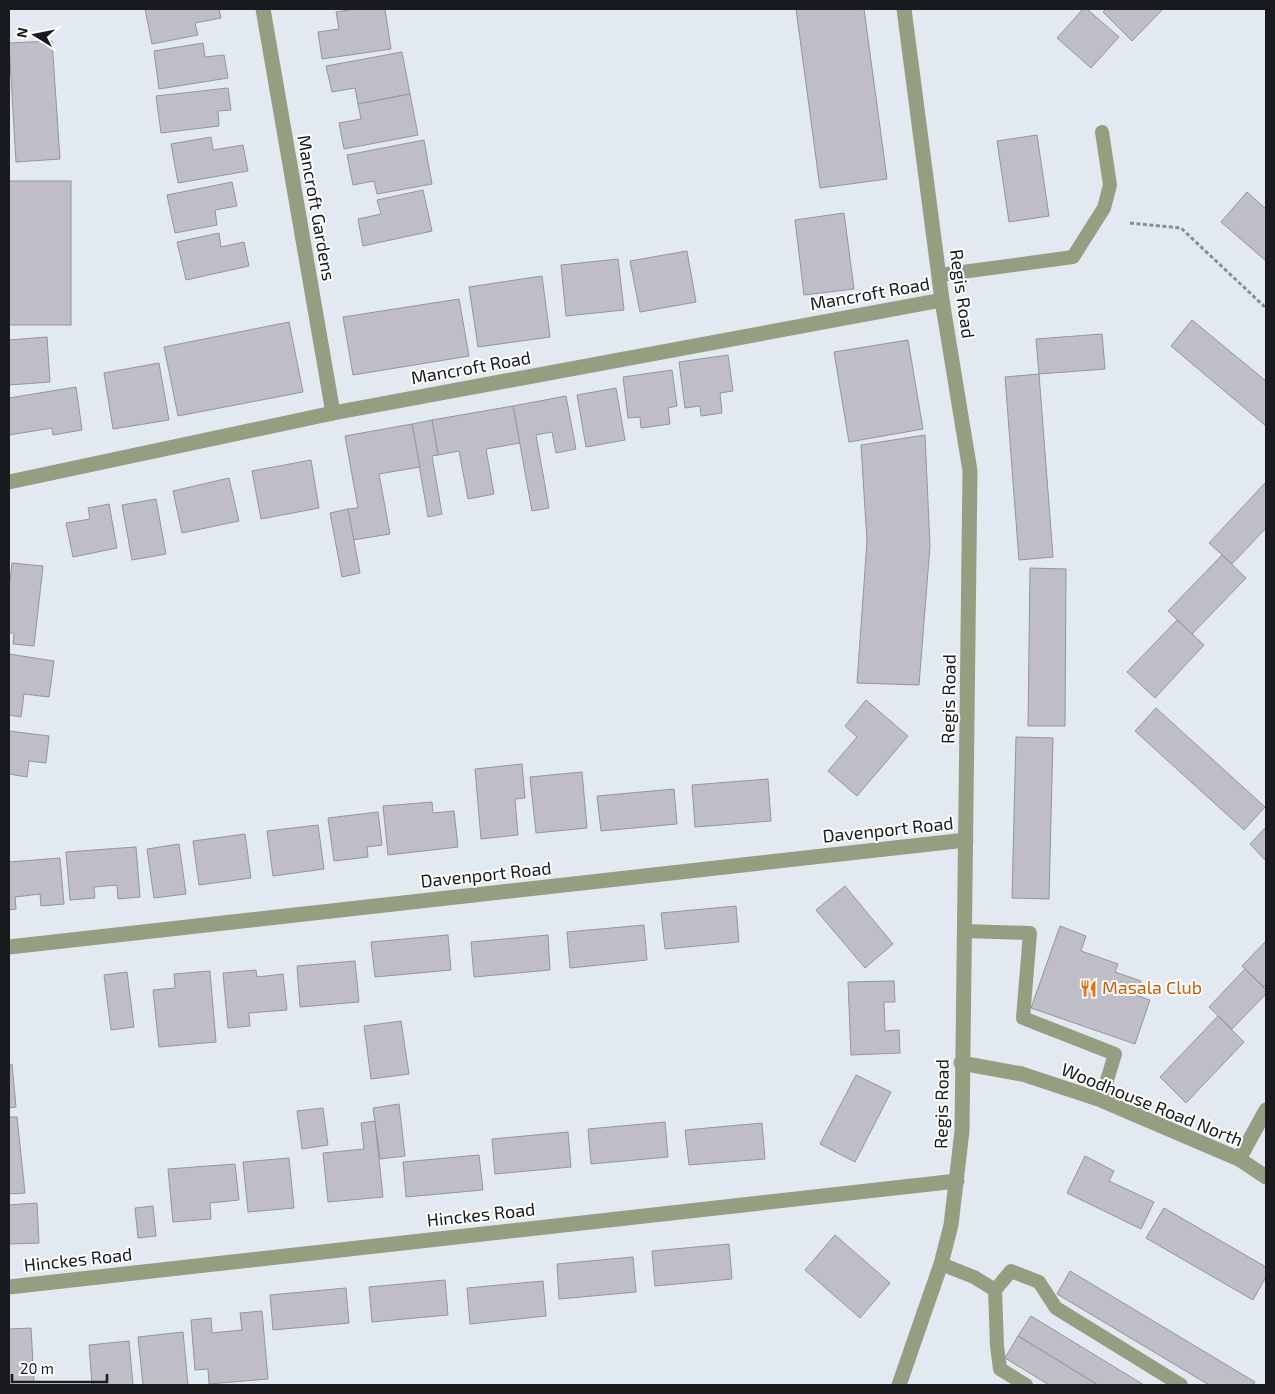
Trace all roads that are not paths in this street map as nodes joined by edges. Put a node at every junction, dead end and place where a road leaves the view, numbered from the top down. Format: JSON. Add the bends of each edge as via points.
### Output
{"nodes":[{"id":1,"x":263,"y":9,"type":"edge"},
{"id":2,"x":904,"y":9,"type":"edge"},
{"id":3,"x":1102,"y":132,"type":"dead end"},
{"id":4,"x":940,"y":274,"type":"junction"},
{"id":5,"x":942,"y":300,"type":"junction"},
{"id":6,"x":333,"y":413,"type":"junction"},
{"id":7,"x":9,"y":482,"type":"edge"},
{"id":8,"x":966,"y":840,"type":"junction"},
{"id":9,"x":964,"y":931,"type":"junction"},
{"id":10,"x":9,"y":947,"type":"edge"},
{"id":11,"x":962,"y":1063,"type":"junction"},
{"id":12,"x":1101,"y":1100,"type":"junction"},
{"id":13,"x":1266,"y":1110,"type":"edge"},
{"id":14,"x":1239,"y":1159,"type":"junction"},
{"id":15,"x":1266,"y":1178,"type":"edge"},
{"id":16,"x":957,"y":1181,"type":"junction"},
{"id":17,"x":942,"y":1264,"type":"junction"},
{"id":18,"x":9,"y":1287,"type":"edge"},
{"id":19,"x":995,"y":1290,"type":"junction"},
{"id":20,"x":899,"y":1385,"type":"edge"},
{"id":21,"x":1026,"y":1385,"type":"edge"},
{"id":22,"x":1180,"y":1385,"type":"edge"}],
"edges":[{"from":1,"to":6,"type":"street","name":"Mancroft Gardens"},
{"from":2,"to":4,"type":"street","name":"Regis Road"},
{"from":3,"to":4,"type":"lane","via":[[1110,185],[1104,208],[1073,256]]},
{"from":4,"to":5,"type":"street","name":"Regis Road"},
{"from":5,"to":6,"type":"street","name":"Mancroft Road"},
{"from":5,"to":8,"type":"street","name":"Regis Road","via":[[970,471]]},
{"from":6,"to":7,"type":"street","name":"Mancroft Road"},
{"from":8,"to":9,"type":"street","name":"Regis Road"},
{"from":8,"to":10,"type":"street","name":"Davenport Road"},
{"from":9,"to":11,"type":"street","name":"Regis Road"},
{"from":9,"to":12,"type":"lane","via":[[1030,933],[1023,1018],[1115,1054]]},
{"from":11,"to":12,"type":"street","name":"Woodhouse Road North","via":[[1022,1074]]},
{"from":11,"to":16,"type":"street","name":"Regis Road","via":[[962,1131]]},
{"from":12,"to":14,"type":"street","name":"Woodhouse Road North"},
{"from":13,"to":14,"type":"street"},
{"from":14,"to":15,"type":"street","name":"Woodhouse Road North"},
{"from":16,"to":17,"type":"street","name":"Regis Road"},
{"from":16,"to":18,"type":"street","name":"Hinckes Road"},
{"from":17,"to":19,"type":"lane"},
{"from":17,"to":20,"type":"street","name":"Regis Road"},
{"from":19,"to":21,"type":"lane","via":[[1000,1369]]},
{"from":19,"to":22,"type":"lane","via":[[1011,1271],[1039,1282],[1056,1308]]}]}
